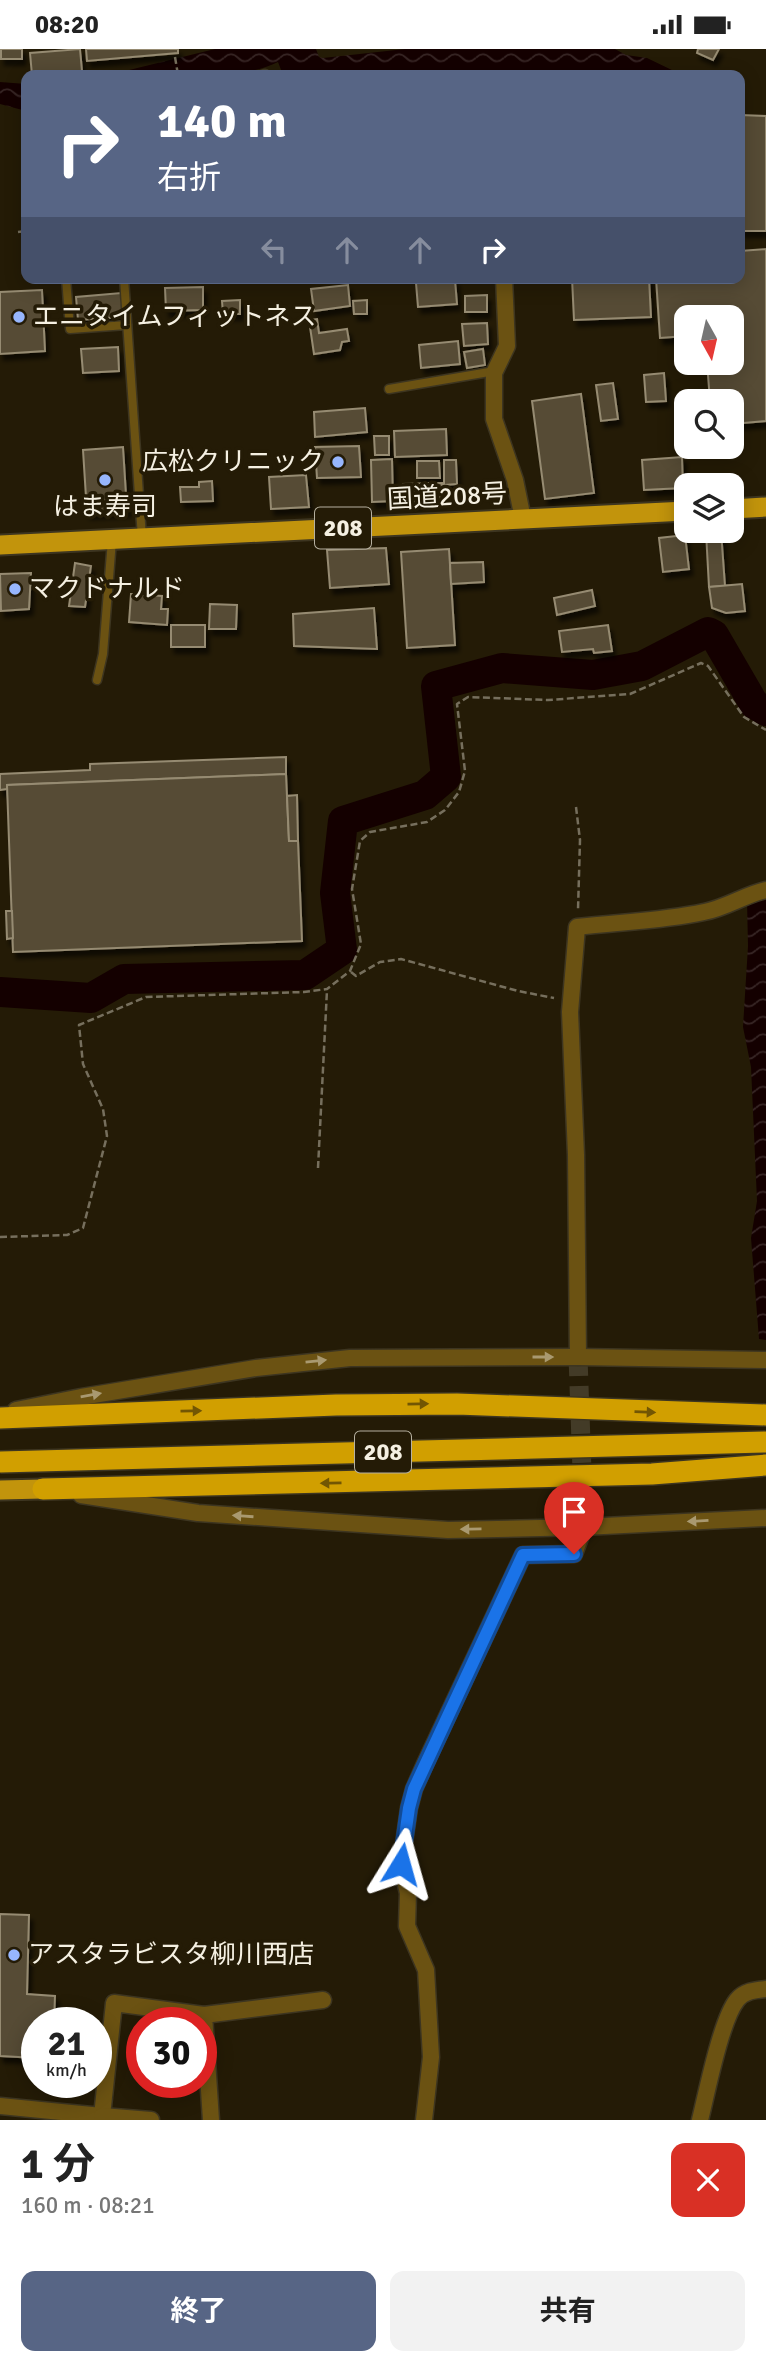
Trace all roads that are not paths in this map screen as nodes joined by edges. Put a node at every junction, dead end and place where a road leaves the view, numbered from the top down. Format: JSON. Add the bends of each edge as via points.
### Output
{"nodes":[{"id":1,"x":67,"y":284,"type":"edge"},
{"id":2,"x":124,"y":284,"type":"edge"},
{"id":3,"x":504,"y":284,"type":"edge"},
{"id":4,"x":127,"y":325,"type":"junction"},
{"id":5,"x":495,"y":371,"type":"junction"},
{"id":6,"x":389,"y":389,"type":"dead end"},
{"id":7,"x":766,"y":507,"type":"edge"},
{"id":8,"x":744,"y":508,"type":"edge"},
{"id":9,"x":674,"y":512,"type":"edge"},
{"id":10,"x":523,"y":519,"type":"junction"},
{"id":11,"x":142,"y":538,"type":"junction"},
{"id":12,"x":112,"y":540,"type":"junction"},
{"id":13,"x":0,"y":545,"type":"edge"},
{"id":14,"x":97,"y":680,"type":"dead end"},
{"id":15,"x":766,"y":890,"type":"edge"},
{"id":16,"x":578,"y":1357,"type":"junction"},
{"id":17,"x":766,"y":1360,"type":"edge"},
{"id":18,"x":766,"y":1415,"type":"edge"},
{"id":19,"x":0,"y":1416,"type":"edge"},
{"id":20,"x":766,"y":1442,"type":"edge"},
{"id":21,"x":766,"y":1452,"type":"edge"},
{"id":22,"x":0,"y":1461,"type":"edge"},
{"id":23,"x":766,"y":1465,"type":"edge"},
{"id":24,"x":0,"y":1470,"type":"edge"},
{"id":25,"x":43,"y":1489,"type":"junction"},
{"id":26,"x":0,"y":1490,"type":"edge"},
{"id":27,"x":766,"y":1518,"type":"edge"},
{"id":28,"x":584,"y":1527,"type":"junction"},
{"id":29,"x":766,"y":1989,"type":"edge"},
{"id":30,"x":323,"y":2000,"type":"dead end"},
{"id":31,"x":144,"y":2007,"type":"edge"},
{"id":32,"x":217,"y":2013,"type":"edge"},
{"id":33,"x":210,"y":2098,"type":"edge"},
{"id":34,"x":0,"y":2106,"type":"edge"},
{"id":35,"x":102,"y":2116,"type":"junction"},
{"id":36,"x":151,"y":2120,"type":"edge"},
{"id":37,"x":211,"y":2120,"type":"edge"},
{"id":38,"x":424,"y":2120,"type":"edge"},
{"id":39,"x":700,"y":2120,"type":"edge"}],
"edges":[{"from":1,"to":4,"type":"lane","via":[[71,329]]},
{"from":2,"to":4,"type":"lane"},
{"from":3,"to":5,"type":"street","via":[[507,346]]},
{"from":4,"to":11,"type":"lane"},
{"from":5,"to":6,"type":"lane"},
{"from":5,"to":10,"type":"street","via":[[494,419]]},
{"from":7,"to":8,"type":"highway"},
{"from":9,"to":10,"type":"highway","name":"国道208号","number":"208"},
{"from":10,"to":11,"type":"highway","name":"国道208号","number":"208"},
{"from":11,"to":12,"type":"highway","name":"国道208号","number":"208"},
{"from":12,"to":13,"type":"highway","name":"国道208号","number":"208"},
{"from":12,"to":14,"type":"lane"},
{"from":15,"to":16,"type":"street","via":[[703,913],[577,927],[571,1002]]},
{"from":16,"to":17,"type":"street"},
{"from":19,"to":16,"type":"street","one_way":true,"via":[[243,1370],[350,1358]]},
{"from":19,"to":18,"type":"highway","one_way":true,"via":[[444,1404]]},
{"from":20,"to":22,"type":"highway","number":"208","bridge":true},
{"from":21,"to":24,"type":"highway","number":"208"},
{"from":23,"to":25,"type":"highway","one_way":true,"via":[[616,1476]]},
{"from":25,"to":26,"type":"highway"},
{"from":28,"to":25,"type":"street","one_way":true,"via":[[448,1530],[198,1513]]},
{"from":27,"to":28,"type":"street","one_way":true},
{"from":28,"to":38,"type":"street","via":[[574,1554],[523,1555],[414,1789],[401,1864],[408,1893],[407,1926],[426,1970],[430,2057]]},
{"from":29,"to":39,"type":"street","via":[[750,1990],[737,1999]]},
{"from":30,"to":32,"type":"street"},
{"from":31,"to":35,"type":"street","via":[[114,2003]]},
{"from":33,"to":37,"type":"street"},
{"from":34,"to":35,"type":"street"},
{"from":35,"to":36,"type":"street"}]}
